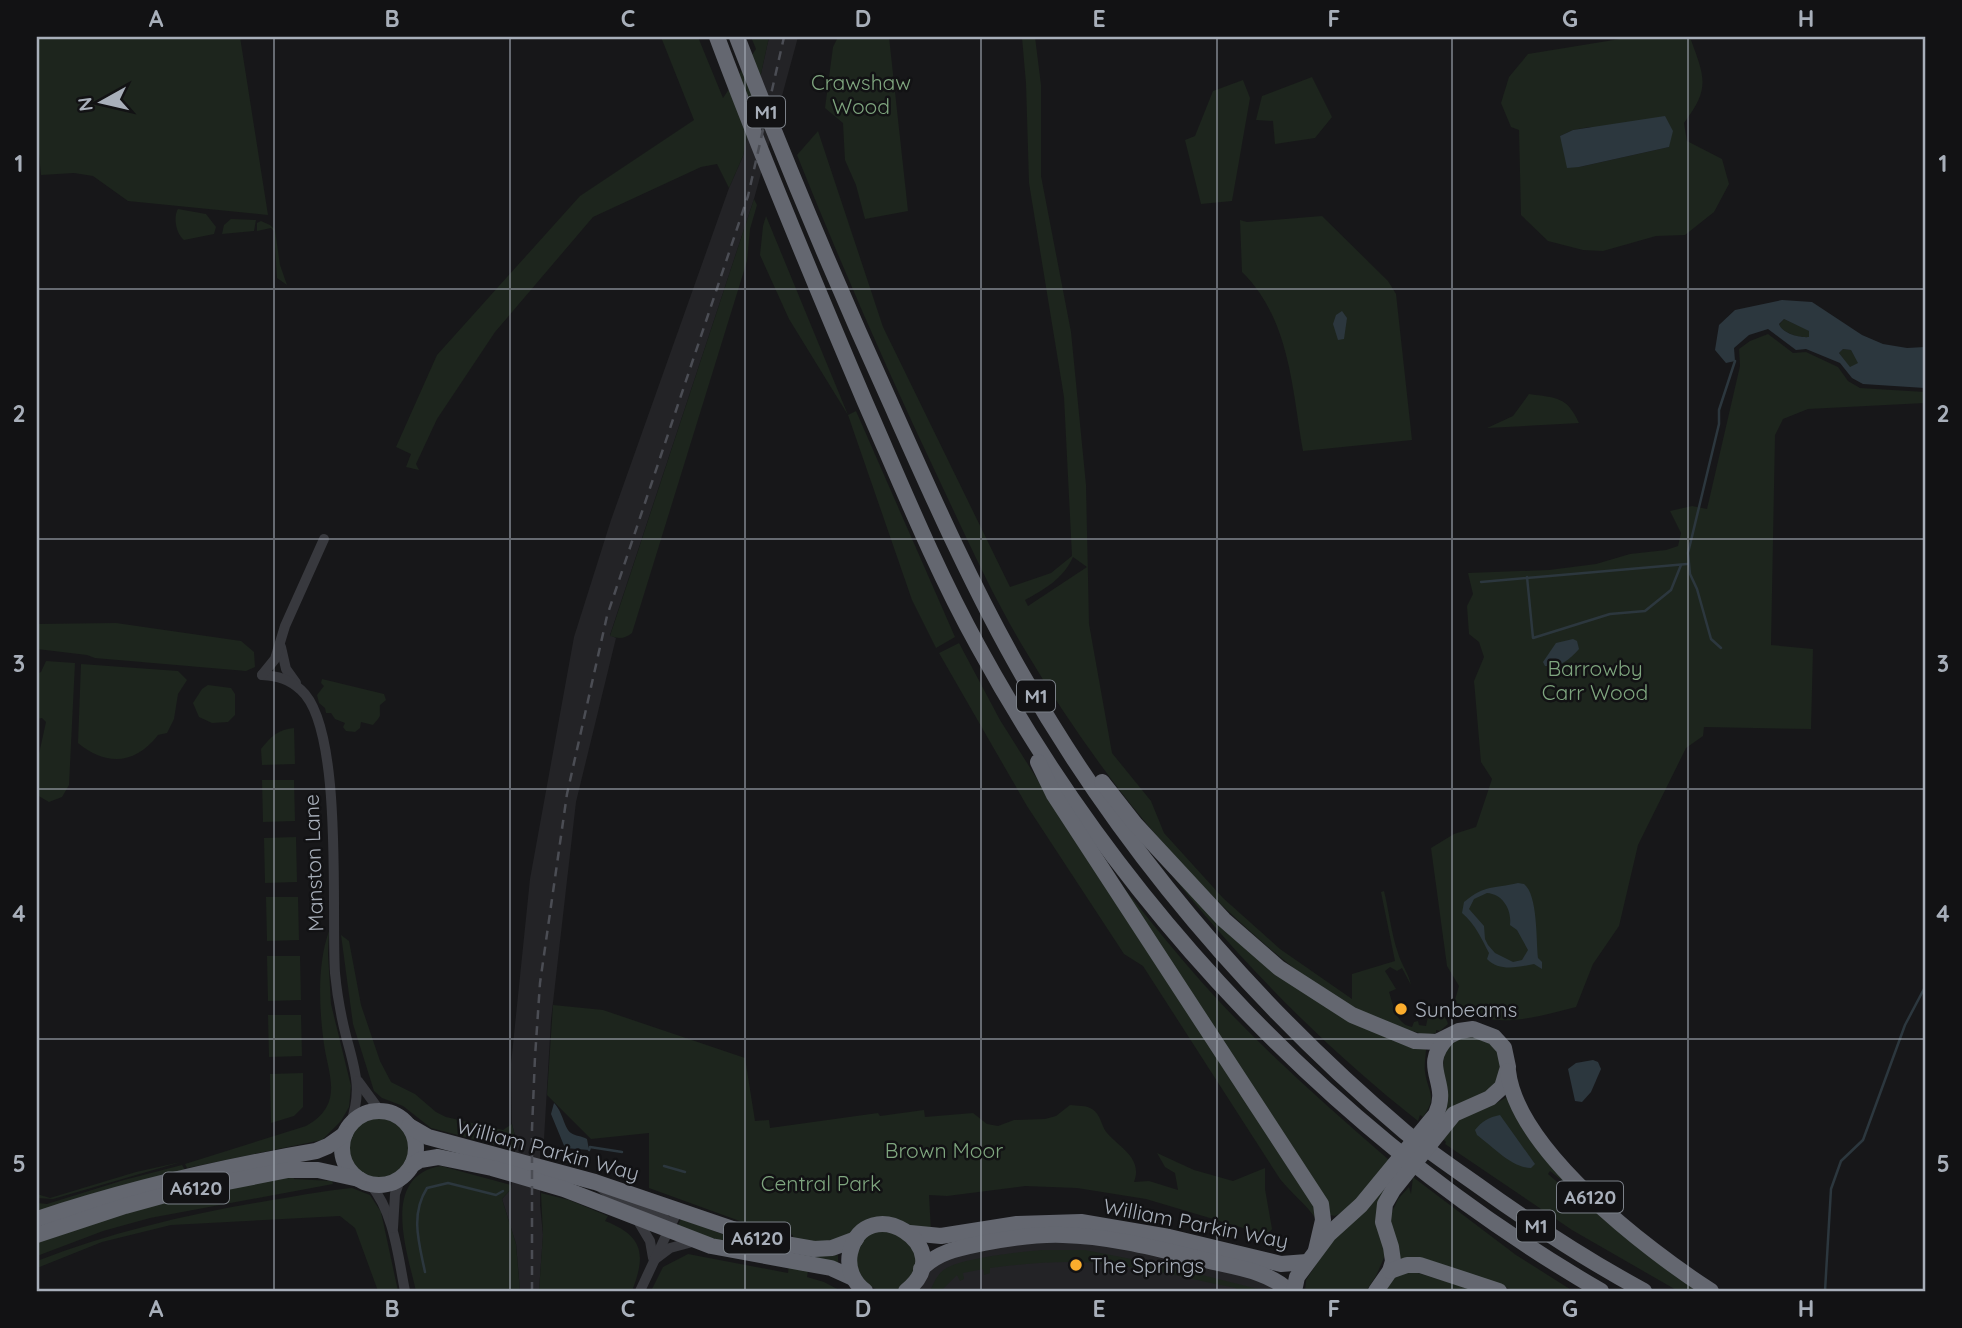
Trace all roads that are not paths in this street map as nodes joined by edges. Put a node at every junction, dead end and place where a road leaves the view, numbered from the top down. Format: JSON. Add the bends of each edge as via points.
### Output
{"nodes":[{"id":1,"x":717,"y":37,"type":"edge"},
{"id":2,"x":739,"y":42,"type":"edge"},
{"id":3,"x":324,"y":539,"type":"dead end"},
{"id":4,"x":281,"y":640,"type":"junction"},
{"id":5,"x":1025,"y":679,"type":"junction"},
{"id":6,"x":302,"y":690,"type":"junction"},
{"id":7,"x":1005,"y":693,"type":"junction"},
{"id":8,"x":1447,"y":1038,"type":"junction"},
{"id":9,"x":1508,"y":1071,"type":"junction"},
{"id":10,"x":358,"y":1081,"type":"junction"},
{"id":11,"x":380,"y":1111,"type":"junction"},
{"id":12,"x":409,"y":1126,"type":"junction"},
{"id":13,"x":347,"y":1129,"type":"junction"},
{"id":14,"x":494,"y":1161,"type":"junction"},
{"id":15,"x":407,"y":1171,"type":"junction"},
{"id":16,"x":364,"y":1181,"type":"junction"},
{"id":17,"x":566,"y":1182,"type":"junction"},
{"id":18,"x":635,"y":1216,"type":"junction"},
{"id":19,"x":37,"y":1219,"type":"edge"},
{"id":20,"x":672,"y":1221,"type":"junction"},
{"id":21,"x":393,"y":1231,"type":"junction"},
{"id":22,"x":910,"y":1233,"type":"junction"},
{"id":23,"x":37,"y":1235,"type":"edge"},
{"id":24,"x":856,"y":1239,"type":"junction"},
{"id":25,"x":699,"y":1241,"type":"junction"},
{"id":26,"x":1311,"y":1256,"type":"junction"},
{"id":27,"x":653,"y":1261,"type":"junction"},
{"id":28,"x":921,"y":1269,"type":"junction"},
{"id":29,"x":1390,"y":1270,"type":"junction"},
{"id":30,"x":853,"y":1278,"type":"junction"},
{"id":31,"x":405,"y":1291,"type":"edge"},
{"id":32,"x":640,"y":1291,"type":"edge"},
{"id":33,"x":865,"y":1291,"type":"edge"},
{"id":34,"x":906,"y":1291,"type":"edge"},
{"id":35,"x":1289,"y":1291,"type":"edge"},
{"id":36,"x":1294,"y":1291,"type":"edge"},
{"id":37,"x":1376,"y":1291,"type":"edge"},
{"id":38,"x":1499,"y":1291,"type":"edge"},
{"id":39,"x":1601,"y":1291,"type":"edge"},
{"id":40,"x":1643,"y":1291,"type":"edge"},
{"id":41,"x":1711,"y":1291,"type":"edge"}],
"edges":[{"from":1,"to":7,"type":"highway","number":"M1","via":[[906,497]]},
{"from":2,"to":5,"type":"highway","number":"M1","via":[[791,176],[928,488]]},
{"from":3,"to":4,"type":"street"},
{"from":4,"to":6,"type":"street","name":"Manston Lane","via":[[286,669]]},
{"from":4,"to":6,"type":"street","via":[[275,659],[262,675],[281,676]]},
{"from":5,"to":8,"type":"highway","number":"M1","via":[[1135,824],[1224,920],[1279,968],[1352,1015],[1415,1041]]},
{"from":5,"to":40,"type":"highway","number":"M1","via":[[1097,793],[1160,880],[1292,1028],[1433,1153],[1521,1216]]},
{"from":6,"to":10,"type":"street","name":"Manston Lane","via":[[316,717],[327,764],[337,995]]},
{"from":7,"to":26,"type":"highway","number":"M1","via":[[1054,795],[1321,1204],[1324,1220]]},
{"from":7,"to":39,"type":"highway","number":"M1","via":[[1077,806],[1211,976],[1394,1149],[1508,1234]]},
{"from":8,"to":9,"type":"highway","via":[[1466,1029],[1488,1033],[1504,1048]]},
{"from":8,"to":26,"type":"highway","via":[[1435,1060],[1442,1097],[1436,1114],[1361,1205]]},
{"from":9,"to":29,"type":"highway","via":[[1496,1093],[1454,1114],[1394,1190],[1383,1214],[1392,1254]]},
{"from":9,"to":41,"type":"highway","number":"A6120","via":[[1517,1105],[1534,1133],[1584,1192]]},
{"from":10,"to":11,"type":"street","name":"Manston Lane"},
{"from":10,"to":13,"type":"street","name":"Manston Lane","via":[[357,1103]]},
{"from":11,"to":12,"type":"highway"},
{"from":11,"to":13,"type":"highway","via":[[369,1112]]},
{"from":12,"to":14,"type":"highway","name":"William Parkin Way","number":"A6120","via":[[428,1138]]},
{"from":12,"to":15,"type":"highway","via":[[416,1145]]},
{"from":13,"to":16,"type":"highway","via":[[342,1145],[345,1162]]},
{"from":13,"to":19,"type":"highway","number":"A6120","via":[[316,1152],[205,1172]]},
{"from":14,"to":15,"type":"highway","name":"William Parkin Way","number":"A6120","via":[[438,1157],[420,1160]]},
{"from":14,"to":17,"type":"highway","name":"William Parkin Way","number":"A6120"},
{"from":15,"to":16,"type":"highway","via":[[381,1185]]},
{"from":15,"to":21,"type":"street","via":[[395,1194]]},
{"from":16,"to":21,"type":"street","via":[[380,1197]]},
{"from":16,"to":23,"type":"highway","number":"A6120","via":[[318,1170],[288,1170],[176,1192]]},
{"from":17,"to":18,"type":"highway","name":"William Parkin Way","number":"A6120"},
{"from":17,"to":20,"type":"highway","name":"William Parkin Way","number":"A6120","via":[[595,1182]]},
{"from":18,"to":20,"type":"highway","name":"William Parkin Way","number":"A6120"},
{"from":18,"to":27,"type":"street","name":"William Parkin Way","via":[[650,1241]]},
{"from":20,"to":24,"type":"highway","name":"William Parkin Way","number":"A6120","via":[[801,1247],[832,1248]]},
{"from":20,"to":25,"type":"highway","name":"William Parkin Way","number":"A6120"},
{"from":20,"to":27,"type":"street"},
{"from":21,"to":31,"type":"street"},
{"from":22,"to":24,"type":"highway","name":"William Parkin Way","via":[[881,1224]]},
{"from":22,"to":26,"type":"highway","name":"William Parkin Way","via":[[941,1236],[1017,1224],[1081,1222],[1281,1264]]},
{"from":22,"to":28,"type":"highway","via":[[921,1250]]},
{"from":24,"to":30,"type":"highway","via":[[849,1258]]},
{"from":25,"to":27,"type":"street","via":[[670,1248]]},
{"from":25,"to":30,"type":"highway","name":"William Parkin Way","number":"A6120","via":[[831,1268]]},
{"from":26,"to":36,"type":"highway"},
{"from":27,"to":32,"type":"street"},
{"from":28,"to":34,"type":"highway"},
{"from":28,"to":35,"type":"highway","name":"William Parkin Way","via":[[955,1249],[1064,1235],[1146,1247],[1244,1270],[1268,1276]]},
{"from":29,"to":37,"type":"highway"},
{"from":29,"to":38,"type":"highway","via":[[1420,1265]]},
{"from":30,"to":33,"type":"highway"}]}
